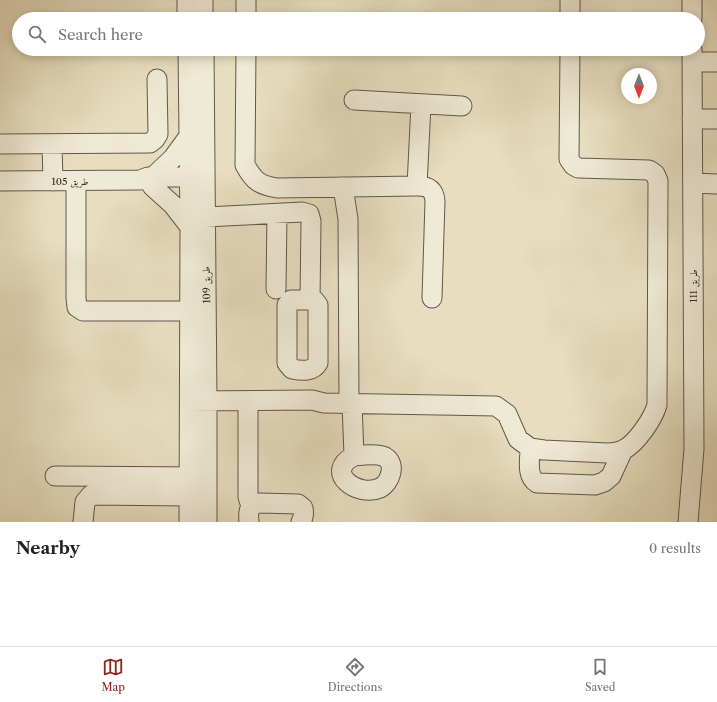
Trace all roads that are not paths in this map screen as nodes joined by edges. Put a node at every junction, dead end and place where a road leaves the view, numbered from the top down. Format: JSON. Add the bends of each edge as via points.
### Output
{"nodes":[{"id":1,"x":187,"y":0,"type":"edge"},
{"id":2,"x":203,"y":0,"type":"edge"},
{"id":3,"x":246,"y":0,"type":"edge"},
{"id":4,"x":570,"y":0,"type":"edge"},
{"id":5,"x":692,"y":0,"type":"edge"},
{"id":6,"x":188,"y":12,"type":"edge"},
{"id":7,"x":203,"y":12,"type":"edge"},
{"id":8,"x":246,"y":12,"type":"edge"},
{"id":9,"x":570,"y":12,"type":"edge"},
{"id":10,"x":692,"y":12,"type":"edge"},
{"id":11,"x":188,"y":56,"type":"edge"},
{"id":12,"x":204,"y":56,"type":"edge"},
{"id":13,"x":246,"y":56,"type":"edge"},
{"id":14,"x":570,"y":56,"type":"edge"},
{"id":15,"x":692,"y":56,"type":"edge"},
{"id":16,"x":696,"y":56,"type":"edge"},
{"id":17,"x":717,"y":62,"type":"edge"},
{"id":18,"x":157,"y":79,"type":"dead end"},
{"id":19,"x":354,"y":100,"type":"dead end"},
{"id":20,"x":421,"y":104,"type":"junction"},
{"id":21,"x":462,"y":106,"type":"dead end"},
{"id":22,"x":692,"y":119,"type":"junction"},
{"id":23,"x":717,"y":119,"type":"edge"},
{"id":24,"x":189,"y":136,"type":"junction"},
{"id":25,"x":0,"y":144,"type":"edge"},
{"id":26,"x":52,"y":144,"type":"junction"},
{"id":27,"x":0,"y":181,"type":"edge"},
{"id":28,"x":53,"y":181,"type":"junction"},
{"id":29,"x":76,"y":181,"type":"junction"},
{"id":30,"x":148,"y":181,"type":"junction"},
{"id":31,"x":197,"y":181,"type":"junction"},
{"id":32,"x":693,"y":183,"type":"junction"},
{"id":33,"x":717,"y":184,"type":"edge"},
{"id":34,"x":417,"y":186,"type":"junction"},
{"id":35,"x":343,"y":187,"type":"junction"},
{"id":36,"x":277,"y":214,"type":"junction"},
{"id":37,"x":206,"y":217,"type":"junction"},
{"id":38,"x":190,"y":227,"type":"junction"},
{"id":39,"x":276,"y":289,"type":"dead end"},
{"id":40,"x":432,"y":298,"type":"dead end"},
{"id":41,"x":310,"y":300,"type":"dead end"},
{"id":42,"x":190,"y":311,"type":"junction"},
{"id":43,"x":198,"y":401,"type":"junction"},
{"id":44,"x":351,"y":403,"type":"junction"},
{"id":45,"x":243,"y":404,"type":"junction"},
{"id":46,"x":530,"y":448,"type":"junction"},
{"id":47,"x":694,"y":449,"type":"junction"},
{"id":48,"x":623,"y":450,"type":"junction"},
{"id":49,"x":354,"y":456,"type":"dead end"},
{"id":50,"x":55,"y":476,"type":"dead end"},
{"id":51,"x":198,"y":477,"type":"junction"},
{"id":52,"x":189,"y":496,"type":"junction"},
{"id":53,"x":250,"y":514,"type":"edge"},
{"id":54,"x":83,"y":522,"type":"edge"},
{"id":55,"x":189,"y":522,"type":"edge"},
{"id":56,"x":207,"y":522,"type":"edge"},
{"id":57,"x":301,"y":522,"type":"edge"},
{"id":58,"x":688,"y":522,"type":"edge"},
{"id":59,"x":698,"y":522,"type":"edge"}],
"edges":[{"from":1,"to":6,"type":"street"},
{"from":2,"to":7,"type":"street"},
{"from":3,"to":8,"type":"street"},
{"from":4,"to":9,"type":"street"},
{"from":5,"to":10,"type":"street"},
{"from":11,"to":24,"type":"street","name":"طريق 109"},
{"from":12,"to":31,"type":"street","name":"طريق 109"},
{"from":13,"to":35,"type":"street","via":[[245,165],[252,177],[263,185],[277,188]]},
{"from":14,"to":48,"type":"street","via":[[570,159],[573,165],[578,168],[649,170],[655,174],[658,181],[657,405],[651,420],[630,446]]},
{"from":15,"to":22,"type":"street","name":"طريق 111"},
{"from":16,"to":17,"type":"street"},
{"from":18,"to":26,"type":"street","via":[[158,134],[150,143]]},
{"from":19,"to":20,"type":"street"},
{"from":20,"to":21,"type":"street"},
{"from":20,"to":34,"type":"street"},
{"from":22,"to":23,"type":"street"},
{"from":22,"to":32,"type":"street","name":"طريق 111"},
{"from":24,"to":30,"type":"street","via":[[173,158]]},
{"from":24,"to":31,"type":"street","name":"طريق 109"},
{"from":25,"to":26,"type":"street"},
{"from":26,"to":28,"type":"street"},
{"from":27,"to":28,"type":"street","name":"طريق 105"},
{"from":28,"to":29,"type":"street","name":"طريق 105"},
{"from":29,"to":30,"type":"street","name":"طريق 105"},
{"from":29,"to":42,"type":"street","via":[[77,307],[83,311]]},
{"from":30,"to":31,"type":"street","name":"طريق 105"},
{"from":30,"to":38,"type":"street"},
{"from":31,"to":37,"type":"street","name":"طريق 109"},
{"from":31,"to":38,"type":"street","name":"طريق 109"},
{"from":32,"to":33,"type":"street"},
{"from":32,"to":47,"type":"street","name":"طريق 111"},
{"from":34,"to":35,"type":"street"},
{"from":34,"to":40,"type":"street","via":[[431,189],[434,195]]},
{"from":35,"to":44,"type":"street","via":[[348,220]]},
{"from":36,"to":37,"type":"street"},
{"from":36,"to":39,"type":"street"},
{"from":36,"to":41,"type":"street","via":[[306,212],[310,217]]},
{"from":37,"to":43,"type":"street","name":"طريق 109"},
{"from":38,"to":42,"type":"street","name":"طريق 109"},
{"from":42,"to":43,"type":"street","name":"طريق 109"},
{"from":43,"to":45,"type":"street"},
{"from":43,"to":51,"type":"street","name":"طريق 109"},
{"from":44,"to":45,"type":"street","via":[[324,403],[318,393],[307,389],[248,391],[244,393]]},
{"from":44,"to":46,"type":"street","via":[[496,406],[507,414],[518,439]]},
{"from":44,"to":49,"type":"street"},
{"from":45,"to":53,"type":"street"},
{"from":46,"to":48,"type":"street","via":[[607,453]]},
{"from":46,"to":48,"type":"street","via":[[529,474],[532,480],[537,483],[584,485],[604,482],[611,476]]},
{"from":47,"to":58,"type":"street","name":"طريق 111"},
{"from":47,"to":59,"type":"street","via":[[697,456]]},
{"from":50,"to":51,"type":"street"},
{"from":51,"to":52,"type":"street","name":"طريق 109"},
{"from":51,"to":56,"type":"street","name":"طريق 109"},
{"from":52,"to":54,"type":"street","via":[[92,495],[85,502]]},
{"from":52,"to":55,"type":"street","name":"طريق 109"},
{"from":53,"to":57,"type":"street","via":[[255,504],[298,504],[304,513]]}]}
